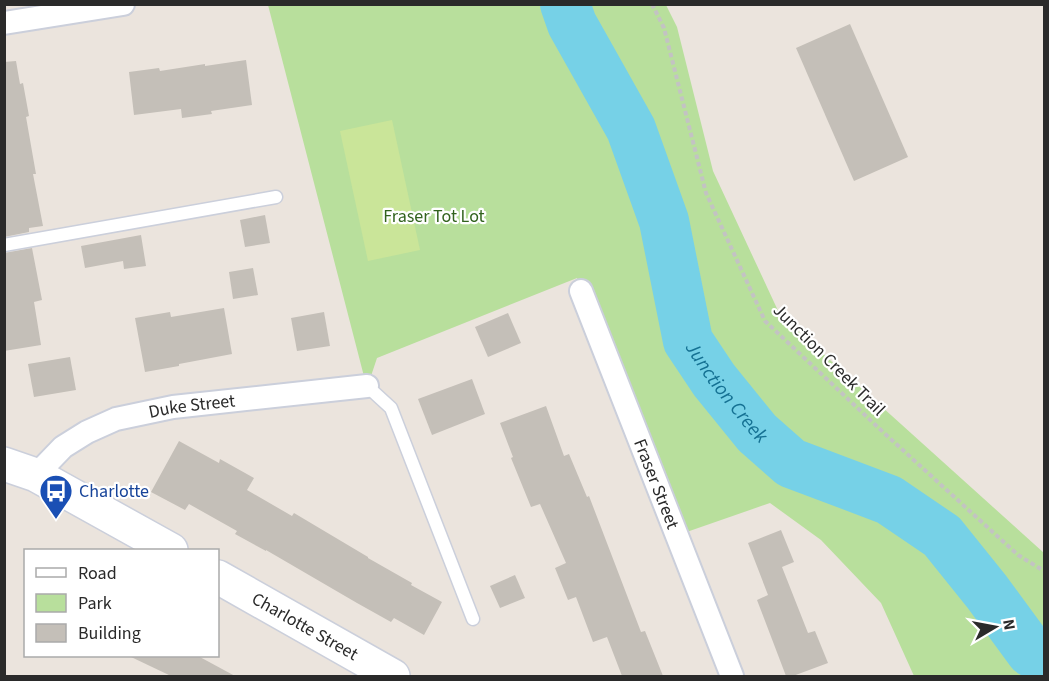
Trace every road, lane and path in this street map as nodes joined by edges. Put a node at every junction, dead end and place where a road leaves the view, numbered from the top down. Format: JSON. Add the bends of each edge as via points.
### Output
{"nodes":[{"id":1,"x":123,"y":4,"type":"edge"},
{"id":2,"x":652,"y":4,"type":"edge"},
{"id":3,"x":4,"y":22,"type":"edge"},
{"id":4,"x":276,"y":197,"type":"dead end"},
{"id":5,"x":4,"y":245,"type":"edge"},
{"id":6,"x":580,"y":291,"type":"dead end"},
{"id":7,"x":367,"y":386,"type":"joint"},
{"id":8,"x":4,"y":464,"type":"edge"},
{"id":9,"x":36,"y":475,"type":"junction"},
{"id":10,"x":169,"y":549,"type":"edge"},
{"id":11,"x":1044,"y":571,"type":"edge"},
{"id":12,"x":219,"y":578,"type":"edge"},
{"id":13,"x":473,"y":619,"type":"dead end"},
{"id":14,"x":393,"y":676,"type":"edge"},
{"id":15,"x":732,"y":676,"type":"edge"}],
"edges":[{"from":1,"to":3,"type":"street"},
{"from":2,"to":11,"type":"path","name":"Junction Creek Trail","via":[[664,28],[706,193],[765,321],[1018,555]]},
{"from":4,"to":5,"type":"lane"},
{"from":6,"to":15,"type":"street","name":"Fraser Street"},
{"from":7,"to":9,"type":"street","name":"Duke Street","via":[[173,407],[116,419],[63,447]]},
{"from":7,"to":13,"type":"lane","via":[[392,408]]},
{"from":8,"to":9,"type":"street"},
{"from":9,"to":10,"type":"street"},
{"from":12,"to":14,"type":"street","name":"Charlotte Street"}]}
